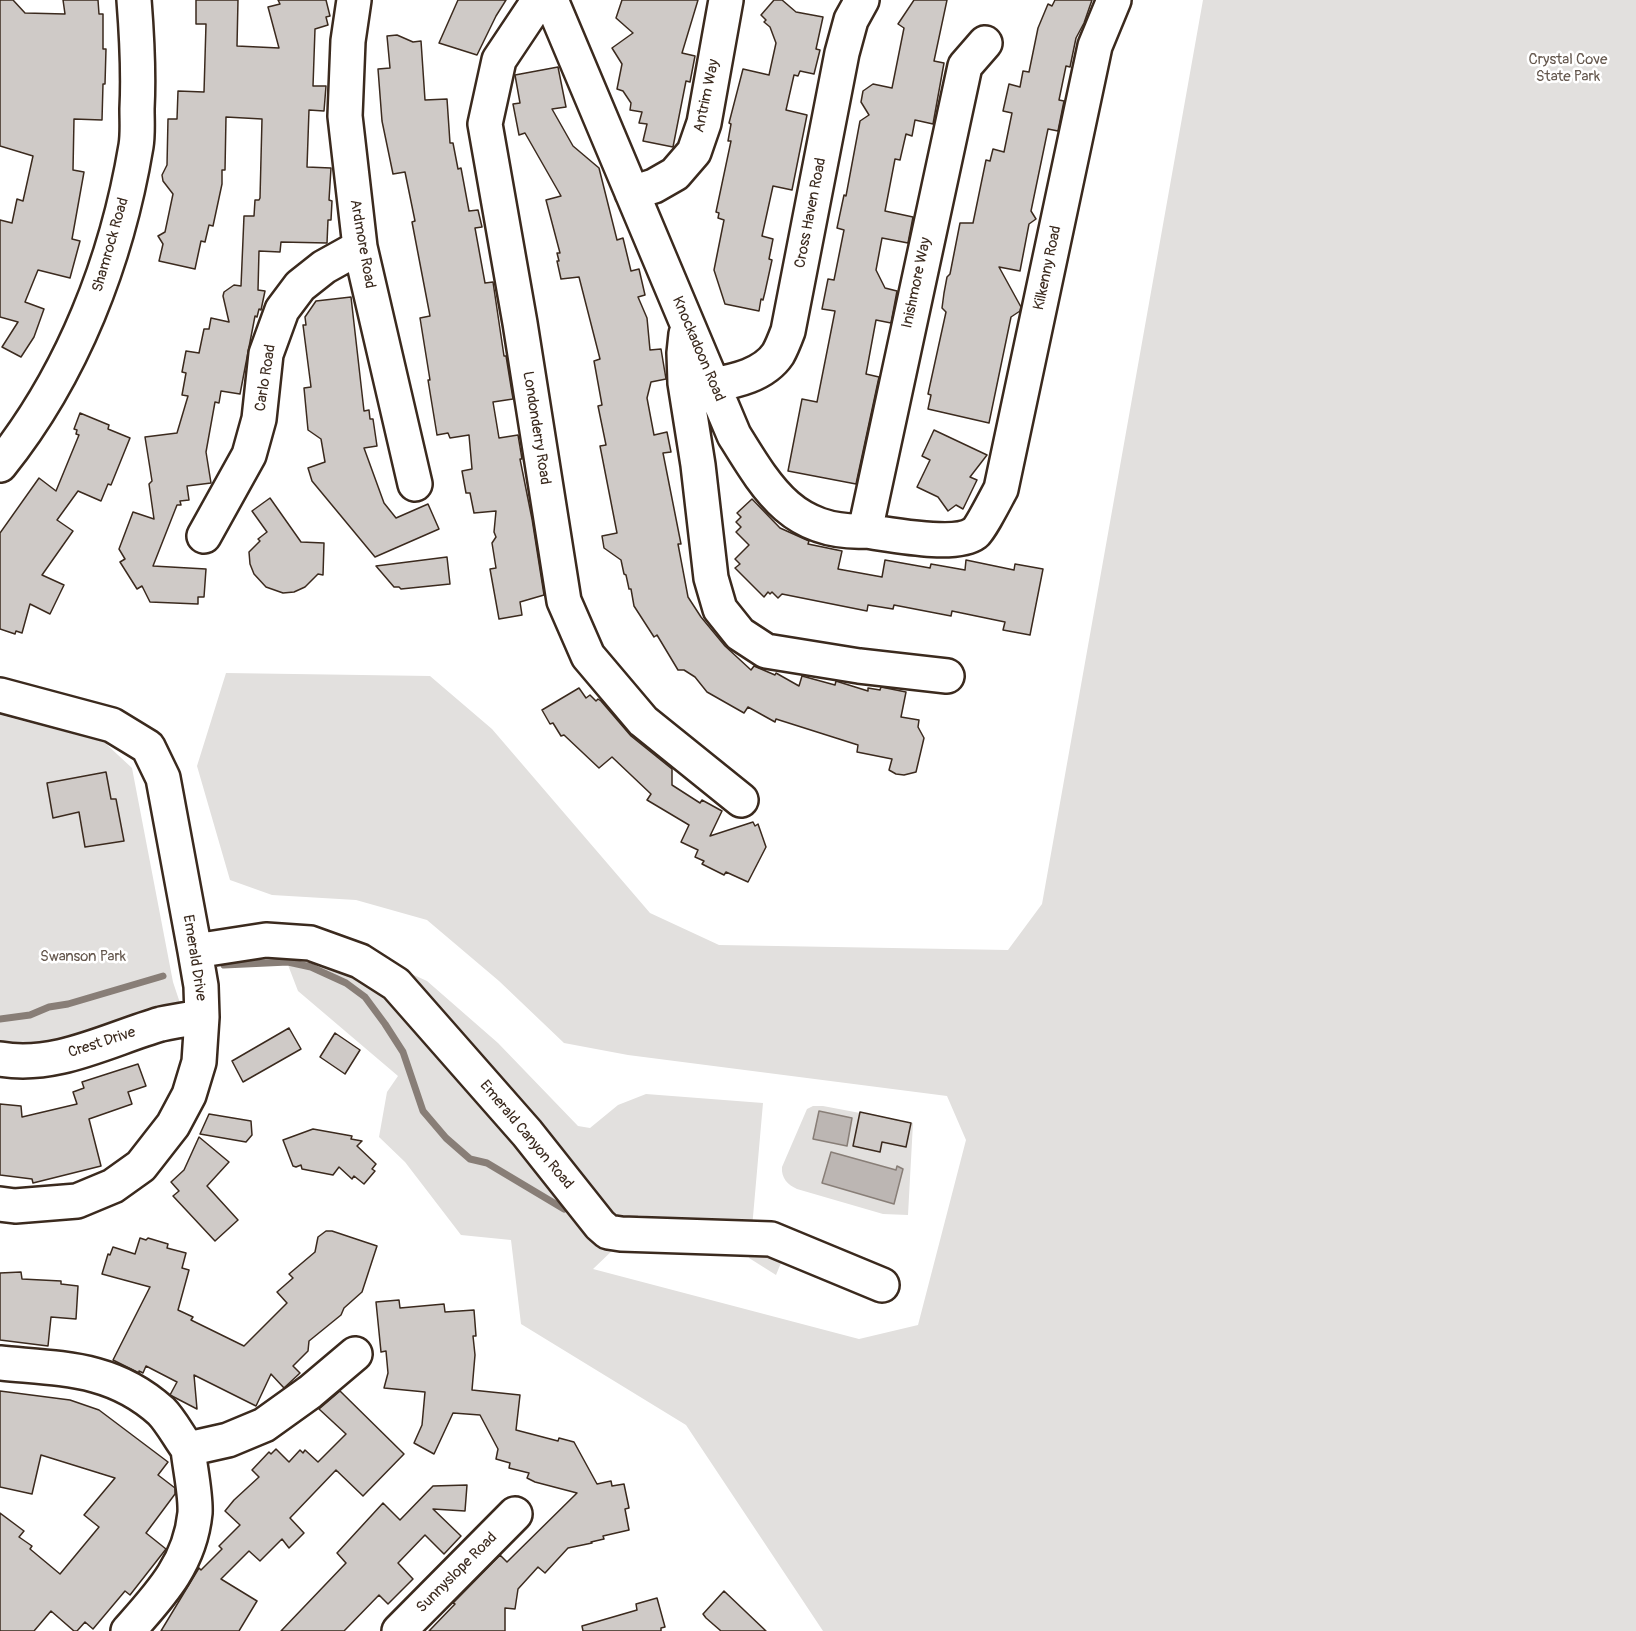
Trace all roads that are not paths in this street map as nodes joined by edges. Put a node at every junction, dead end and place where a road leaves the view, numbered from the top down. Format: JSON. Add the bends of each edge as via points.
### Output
{"nodes":[{"id":1,"x":134,"y":0,"type":"edge"},
{"id":2,"x":354,"y":0,"type":"edge"},
{"id":3,"x":539,"y":0,"type":"edge"},
{"id":4,"x":551,"y":0,"type":"edge"},
{"id":5,"x":726,"y":0,"type":"edge"},
{"id":6,"x":862,"y":0,"type":"edge"},
{"id":7,"x":1114,"y":0,"type":"edge"},
{"id":8,"x":985,"y":43,"type":"dead end"},
{"id":9,"x":632,"y":193,"type":"junction"},
{"id":10,"x":360,"y":247,"type":"junction"},
{"id":11,"x":687,"y":323,"type":"junction"},
{"id":12,"x":719,"y":399,"type":"junction"},
{"id":13,"x":0,"y":465,"type":"edge"},
{"id":14,"x":698,"y":465,"type":"junction"},
{"id":15,"x":416,"y":484,"type":"dead end"},
{"id":16,"x":865,"y":531,"type":"junction"},
{"id":17,"x":975,"y":533,"type":"joint"},
{"id":18,"x":204,"y":536,"type":"dead end"},
{"id":19,"x":947,"y":676,"type":"dead end"},
{"id":20,"x":0,"y":695,"type":"edge"},
{"id":21,"x":741,"y":800,"type":"dead end"},
{"id":22,"x":195,"y":951,"type":"junction"},
{"id":23,"x":202,"y":1017,"type":"junction"},
{"id":24,"x":0,"y":1059,"type":"edge"},
{"id":25,"x":0,"y":1204,"type":"edge"},
{"id":26,"x":882,"y":1285,"type":"dead end"},
{"id":27,"x":355,"y":1354,"type":"dead end"},
{"id":28,"x":0,"y":1363,"type":"edge"},
{"id":29,"x":188,"y":1449,"type":"junction"},
{"id":30,"x":515,"y":1514,"type":"dead end"},
{"id":31,"x":128,"y":1631,"type":"edge"},
{"id":32,"x":399,"y":1631,"type":"edge"}],
"edges":[{"from":1,"to":13,"type":"street","name":"Shamrock Road","via":[[139,61],[136,144],[117,234],[91,313],[54,386]]},
{"from":2,"to":10,"type":"street","name":"Ardmore Road","via":[[345,116]]},
{"from":3,"to":21,"type":"street","name":"Londonderry Road","via":[[499,60],[485,124],[564,601],[588,656],[643,721]]},
{"from":4,"to":9,"type":"street","name":"Knockadoon Road"},
{"from":5,"to":9,"type":"street","name":"Antrim Way","via":[[704,123],[694,152],[675,174]]},
{"from":6,"to":12,"type":"street","name":"Cross Haven Road","via":[[851,20],[842,53],[788,332],[777,356],[738,380]]},
{"from":7,"to":17,"type":"street","name":"Kilkenny Road","via":[[1095,46],[1001,489]]},
{"from":8,"to":16,"type":"street","name":"Inishmore Way","via":[[965,66]]},
{"from":9,"to":11,"type":"street","name":"Knockadoon Road"},
{"from":10,"to":15,"type":"street","name":"Ardmore Road"},
{"from":10,"to":18,"type":"street","name":"Carlo Road","via":[[300,286],[282,310],[266,354],[259,419],[249,455]]},
{"from":11,"to":12,"type":"street","name":"Knockadoon Road"},
{"from":11,"to":14,"type":"street","via":[[685,383]]},
{"from":12,"to":14,"type":"street"},
{"from":12,"to":16,"type":"street","name":"Knockadoon Road","via":[[734,435],[759,476],[784,504],[813,524]]},
{"from":14,"to":19,"type":"street","via":[[711,578],[720,609],[740,634],[766,651]]},
{"from":16,"to":17,"type":"street","name":"Knockadoon Road","via":[[934,540],[957,540]]},
{"from":20,"to":22,"type":"street","name":"Emerald Drive","via":[[112,724],[148,747],[163,778]]},
{"from":22,"to":23,"type":"street","name":"Emerald Drive"},
{"from":22,"to":26,"type":"street","name":"Emerald Canyon Road","via":[[266,939],[310,943],[360,961],[396,984],[608,1232],[771,1239]]},
{"from":23,"to":24,"type":"street","name":"Crest Drive","via":[[163,1024],[50,1060]]},
{"from":23,"to":25,"type":"street","name":"Emerald Drive","via":[[199,1062],[189,1095],[173,1125],[141,1167],[113,1186],[77,1201]]},
{"from":27,"to":29,"type":"street","via":[[264,1425],[228,1440]]},
{"from":28,"to":29,"type":"street","via":[[103,1376],[131,1389],[162,1413]]},
{"from":29,"to":31,"type":"street","via":[[195,1512],[186,1553],[165,1589]]},
{"from":30,"to":32,"type":"street","name":"Sunnyslope Road"}]}
